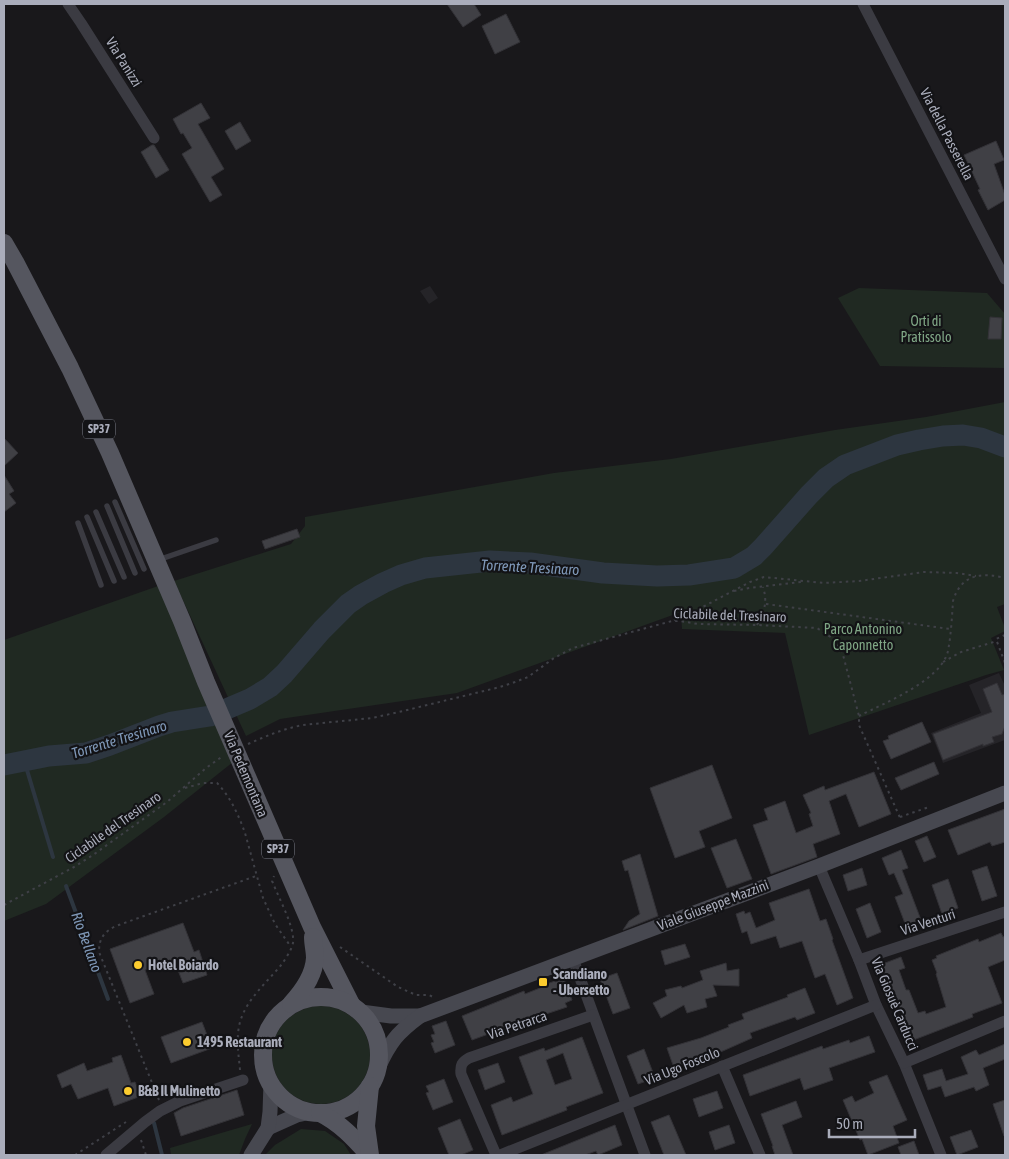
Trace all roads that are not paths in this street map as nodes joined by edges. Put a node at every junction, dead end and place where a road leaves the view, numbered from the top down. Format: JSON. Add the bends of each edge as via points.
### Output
{"nodes":[{"id":1,"x":68,"y":4,"type":"edge"},
{"id":2,"x":863,"y":4,"type":"edge"},
{"id":3,"x":154,"y":138,"type":"dead end"},
{"id":4,"x":4,"y":243,"type":"edge"},
{"id":5,"x":1005,"y":279,"type":"edge"},
{"id":6,"x":115,"y":502,"type":"dead end"},
{"id":7,"x":107,"y":506,"type":"dead end"},
{"id":8,"x":96,"y":512,"type":"dead end"},
{"id":9,"x":88,"y":517,"type":"dead end"},
{"id":10,"x":78,"y":523,"type":"dead end"},
{"id":11,"x":216,"y":540,"type":"dead end"},
{"id":12,"x":150,"y":565,"type":"junction"},
{"id":13,"x":134,"y":573,"type":"dead end"},
{"id":14,"x":124,"y":577,"type":"dead end"},
{"id":15,"x":114,"y":580,"type":"dead end"},
{"id":16,"x":101,"y":585,"type":"dead end"},
{"id":17,"x":1005,"y":793,"type":"edge"},
{"id":18,"x":819,"y":866,"type":"junction"},
{"id":19,"x":1005,"y":912,"type":"edge"},
{"id":20,"x":312,"y":927,"type":"junction"},
{"id":21,"x":573,"y":959,"type":"junction"},
{"id":22,"x":859,"y":960,"type":"junction"},
{"id":23,"x":876,"y":1005,"type":"junction"},
{"id":24,"x":289,"y":1006,"type":"junction"},
{"id":25,"x":356,"y":1009,"type":"junction"},
{"id":26,"x":593,"y":1014,"type":"junction"},
{"id":27,"x":420,"y":1016,"type":"junction"},
{"id":28,"x":1005,"y":1021,"type":"edge"},
{"id":29,"x":904,"y":1063,"type":"junction"},
{"id":30,"x":722,"y":1066,"type":"junction"},
{"id":31,"x":378,"y":1068,"type":"junction"},
{"id":32,"x":243,"y":1080,"type":"road end"},
{"id":33,"x":271,"y":1083,"type":"junction"},
{"id":34,"x":370,"y":1086,"type":"junction"},
{"id":35,"x":627,"y":1105,"type":"junction"},
{"id":36,"x":315,"y":1112,"type":"junction"},
{"id":37,"x":268,"y":1128,"type":"junction"},
{"id":38,"x":106,"y":1155,"type":"edge"},
{"id":39,"x":251,"y":1155,"type":"edge"},
{"id":40,"x":369,"y":1155,"type":"edge"},
{"id":41,"x":498,"y":1155,"type":"edge"},
{"id":42,"x":645,"y":1155,"type":"edge"},
{"id":43,"x":760,"y":1155,"type":"edge"},
{"id":44,"x":941,"y":1155,"type":"edge"}],
"edges":[{"from":1,"to":3,"type":"street","name":"Via Panizzi"},
{"from":2,"to":5,"type":"street","name":"Via della Passerella"},
{"from":4,"to":12,"type":"main road","number":"SP37","via":[[70,368],[110,453]]},
{"from":6,"to":12,"type":"lane"},
{"from":7,"to":13,"type":"lane"},
{"from":8,"to":14,"type":"lane"},
{"from":9,"to":15,"type":"lane"},
{"from":10,"to":16,"type":"lane"},
{"from":11,"to":12,"type":"lane"},
{"from":12,"to":20,"type":"main road","name":"Via Pedemontana","number":"SP37","via":[[182,622]]},
{"from":17,"to":18,"type":"street","name":"Viale Giuseppe Mazzini"},
{"from":18,"to":21,"type":"street","name":"Viale Giuseppe Mazzini"},
{"from":18,"to":22,"type":"street","name":"Via Giosuè Carducci"},
{"from":19,"to":22,"type":"street","name":"Via Venturi"},
{"from":20,"to":24,"type":"main road","name":"Via Pedemontana","via":[[313,969],[300,994]]},
{"from":20,"to":25,"type":"main road","name":"Via Pedemontana","number":"SP37"},
{"from":21,"to":26,"type":"street"},
{"from":21,"to":27,"type":"street","name":"Viale Giuseppe Mazzini"},
{"from":22,"to":23,"type":"street","name":"Via Giosuè Carducci"},
{"from":23,"to":29,"type":"street","name":"Via Giosuè Carducci"},
{"from":23,"to":30,"type":"street","name":"Via Ugo Foscolo"},
{"from":24,"to":25,"type":"main road","name":"Via Pedemontana","via":[[314,997],[339,1000]]},
{"from":24,"to":33,"type":"main road","name":"Via Pedemontana","via":[[271,1025],[265,1041],[265,1067]]},
{"from":25,"to":27,"type":"street","name":"Viale Giuseppe Mazzini","via":[[391,1016]]},
{"from":25,"to":31,"type":"main road","name":"Via Pedemontana","via":[[371,1025],[378,1041]]},
{"from":26,"to":35,"type":"street"},
{"from":26,"to":41,"type":"street","name":"Via Petrarca","via":[[470,1058],[461,1065],[461,1074]]},
{"from":27,"to":31,"type":"street","name":"Viale Giuseppe Mazzini","via":[[394,1038]]},
{"from":28,"to":29,"type":"street"},
{"from":29,"to":44,"type":"street","name":"Via Giosuè Carducci"},
{"from":30,"to":35,"type":"street","name":"Via Ugo Foscolo"},
{"from":30,"to":43,"type":"street"},
{"from":31,"to":34,"type":"main road","name":"Via Pedemontana"},
{"from":32,"to":38,"type":"street","via":[[159,1105],[142,1125]]},
{"from":33,"to":36,"type":"main road","name":"Via Pedemontana","via":[[288,1102]]},
{"from":33,"to":37,"type":"street"},
{"from":34,"to":36,"type":"main road","name":"Via Pedemontana","via":[[352,1104],[336,1111]]},
{"from":34,"to":40,"type":"main road","name":"Via Pedemontana","via":[[366,1126]]},
{"from":35,"to":41,"type":"street","name":"Via Ugo Foscolo"},
{"from":35,"to":42,"type":"street"},
{"from":36,"to":37,"type":"street","via":[[297,1115]]},
{"from":36,"to":40,"type":"main road","name":"Via Pedemontana","via":[[347,1131]]},
{"from":37,"to":39,"type":"street"}]}
